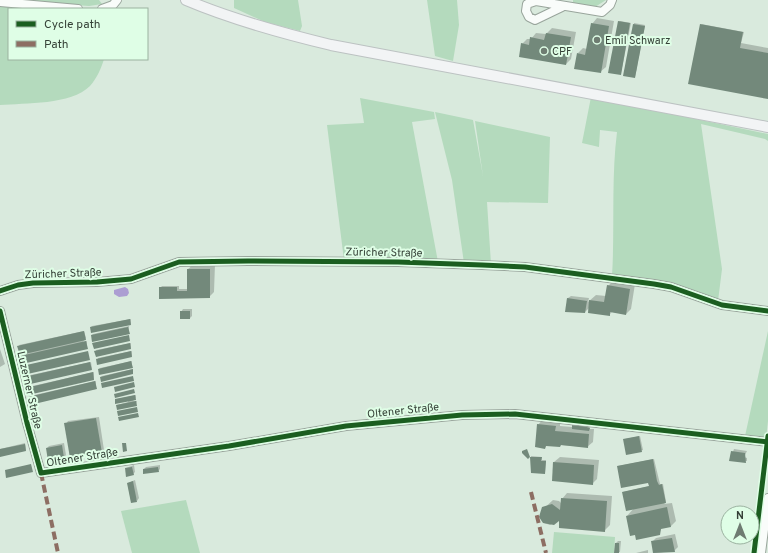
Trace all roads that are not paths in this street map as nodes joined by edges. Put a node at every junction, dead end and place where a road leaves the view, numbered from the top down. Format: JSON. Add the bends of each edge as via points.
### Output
{"nodes":[{"id":1,"x":117,"y":0,"type":"edge"},
{"id":2,"x":186,"y":0,"type":"edge"},
{"id":3,"x":612,"y":0,"type":"edge"},
{"id":4,"x":0,"y":2,"type":"edge"},
{"id":5,"x":562,"y":7,"type":"dead end"},
{"id":6,"x":67,"y":8,"type":"edge"},
{"id":7,"x":105,"y":8,"type":"edge"},
{"id":8,"x":768,"y":127,"type":"edge"},
{"id":9,"x":0,"y":291,"type":"edge"},
{"id":10,"x":0,"y":311,"type":"edge"},
{"id":11,"x":768,"y":311,"type":"edge"},
{"id":12,"x":768,"y":442,"type":"edge"},
{"id":13,"x":41,"y":473,"type":"joint"},
{"id":14,"x":768,"y":498,"type":"edge"},
{"id":15,"x":761,"y":553,"type":"edge"}],
"edges":[{"from":1,"to":7,"type":"street"},
{"from":2,"to":8,"type":"main road","via":[[238,20],[331,44]]},
{"from":3,"to":5,"type":"street","via":[[602,12]]},
{"from":4,"to":6,"type":"street"},
{"from":9,"to":11,"type":"street","name":"Züricher Straße","via":[[33,283],[132,279],[179,262],[398,262],[557,271],[671,287],[717,304]]},
{"from":10,"to":13,"type":"street","name":"Luzerner Straße"},
{"from":12,"to":13,"type":"street","name":"Oltener Straße","via":[[515,414],[462,415],[346,426]]},
{"from":14,"to":15,"type":"street"}]}
